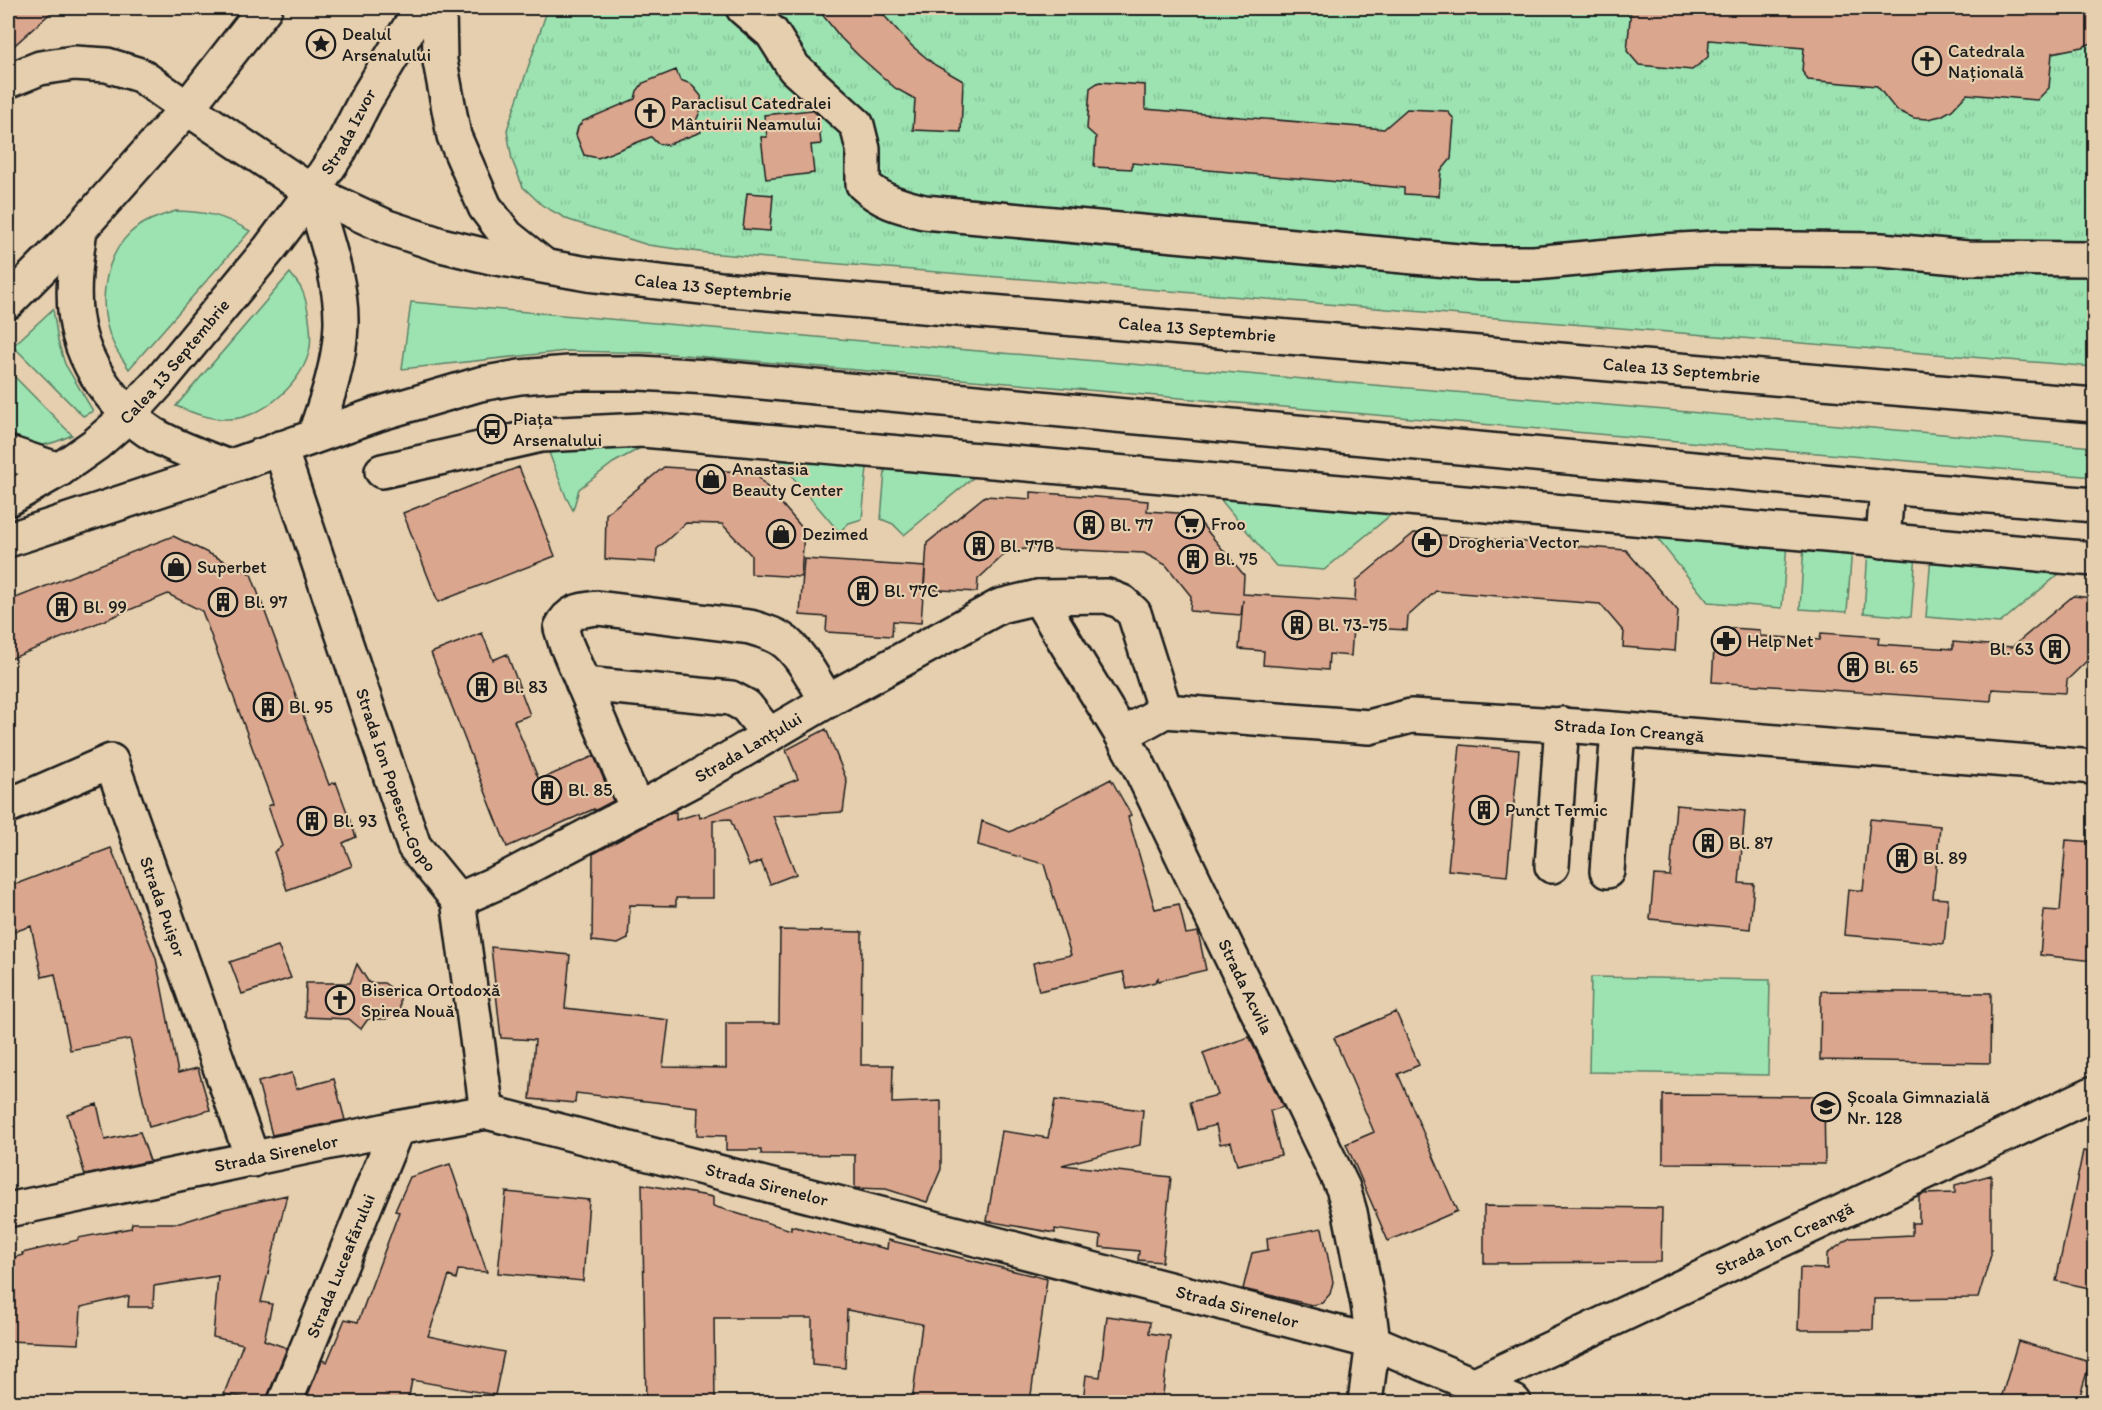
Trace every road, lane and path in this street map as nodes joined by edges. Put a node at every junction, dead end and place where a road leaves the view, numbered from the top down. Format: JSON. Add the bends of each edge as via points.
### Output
{"nodes":[{"id":1,"x":265,"y":8,"type":"edge"},
{"id":2,"x":744,"y":8,"type":"edge"},
{"id":3,"x":422,"y":11,"type":"edge"},
{"id":4,"x":8,"y":81,"type":"edge"},
{"id":5,"x":187,"y":108,"type":"junction"},
{"id":6,"x":312,"y":192,"type":"junction"},
{"id":7,"x":80,"y":229,"type":"junction"},
{"id":8,"x":2094,"y":259,"type":"edge"},
{"id":9,"x":546,"y":267,"type":"junction"},
{"id":10,"x":8,"y":302,"type":"edge"},
{"id":11,"x":2094,"y":405,"type":"edge"},
{"id":12,"x":128,"y":416,"type":"junction"},
{"id":13,"x":314,"y":436,"type":"junction"},
{"id":14,"x":280,"y":448,"type":"junction"},
{"id":15,"x":8,"y":453,"type":"edge"},
{"id":16,"x":229,"y":467,"type":"junction"},
{"id":17,"x":59,"y":470,"type":"junction"},
{"id":18,"x":382,"y":471,"type":"dead end"},
{"id":19,"x":1887,"y":487,"type":"junction"},
{"id":20,"x":8,"y":499,"type":"edge"},
{"id":21,"x":2094,"y":505,"type":"edge"},
{"id":22,"x":8,"y":540,"type":"edge"},
{"id":23,"x":1883,"y":541,"type":"junction"},
{"id":24,"x":2094,"y":560,"type":"edge"},
{"id":25,"x":1038,"y":597,"type":"junction"},
{"id":26,"x":584,"y":684,"type":"junction"},
{"id":27,"x":827,"y":701,"type":"junction"},
{"id":28,"x":1165,"y":711,"type":"junction"},
{"id":29,"x":1562,"y":724,"type":"junction"},
{"id":30,"x":1618,"y":730,"type":"junction"},
{"id":31,"x":769,"y":735,"type":"junction"},
{"id":32,"x":1122,"y":735,"type":"junction"},
{"id":33,"x":2094,"y":767,"type":"edge"},
{"id":34,"x":8,"y":806,"type":"edge"},
{"id":35,"x":637,"y":809,"type":"junction"},
{"id":36,"x":1552,"y":866,"type":"dead end"},
{"id":37,"x":1607,"y":871,"type":"dead end"},
{"id":38,"x":458,"y":900,"type":"junction"},
{"id":39,"x":2094,"y":1093,"type":"edge"},
{"id":40,"x":487,"y":1112,"type":"junction"},
{"id":41,"x":397,"y":1128,"type":"junction"},
{"id":42,"x":253,"y":1160,"type":"junction"},
{"id":43,"x":8,"y":1210,"type":"edge"},
{"id":44,"x":1373,"y":1342,"type":"junction"},
{"id":45,"x":1473,"y":1385,"type":"junction"},
{"id":46,"x":285,"y":1402,"type":"edge"},
{"id":47,"x":1365,"y":1402,"type":"edge"},
{"id":48,"x":1514,"y":1402,"type":"edge"}],
"edges":[{"from":1,"to":5,"type":"street"},
{"from":2,"to":8,"type":"street","via":[[772,33],[794,69],[857,125],[863,149],[863,184],[894,205],[924,212],[1480,263],[1534,263],[1717,248]]},
{"from":3,"to":6,"type":"street","name":"Strada Izvor"},
{"from":3,"to":9,"type":"street","via":[[440,61],[454,136],[485,207],[507,236]]},
{"from":4,"to":5,"type":"street","name":"Calea 13 Septembrie","via":[[40,68],[74,63],[107,65],[140,75]]},
{"from":5,"to":6,"type":"street","name":"Calea 13 Septembrie"},
{"from":5,"to":7,"type":"street"},
{"from":6,"to":9,"type":"street","name":"Calea 13 Septembrie","via":[[387,227],[430,241]]},
{"from":6,"to":12,"type":"street","name":"Calea 13 Septembrie","via":[[270,248]]},
{"from":6,"to":13,"type":"street","via":[[338,288],[341,322],[333,375]]},
{"from":7,"to":10,"type":"street"},
{"from":7,"to":12,"type":"street","via":[[74,273],[80,343],[95,375]]},
{"from":9,"to":11,"type":"street","name":"Calea 13 Septembrie","via":[[720,289]]},
{"from":12,"to":16,"type":"street","via":[[153,434]]},
{"from":12,"to":17,"type":"street","name":"Calea 13 Septembrie"},
{"from":13,"to":14,"type":"street"},
{"from":13,"to":19,"type":"street","via":[[480,384],[569,373],[640,373]]},
{"from":14,"to":16,"type":"street"},
{"from":14,"to":38,"type":"street","name":"Strada Ion Popescu-Gopo","via":[[414,846]]},
{"from":15,"to":17,"type":"street"},
{"from":16,"to":22,"type":"street"},
{"from":17,"to":20,"type":"street","name":"Calea 13 Septembrie"},
{"from":18,"to":23,"type":"street","via":[[541,435],[644,430]]},
{"from":19,"to":21,"type":"street"},
{"from":19,"to":23,"type":"street"},
{"from":23,"to":24,"type":"street"},
{"from":25,"to":27,"type":"street","name":"Strada Lanțului","via":[[1000,606]]},
{"from":25,"to":28,"type":"street","via":[[1107,596],[1122,602],[1134,613]]},
{"from":25,"to":32,"type":"street","name":"Strada Acvila"},
{"from":26,"to":27,"type":"street","via":[[561,628],[566,617],[597,608],[750,627],[767,633],[783,640],[801,660]]},
{"from":26,"to":31,"type":"street","via":[[731,698],[746,706]]},
{"from":26,"to":35,"type":"street"},
{"from":27,"to":31,"type":"street","name":"Strada Lanțului"},
{"from":28,"to":29,"type":"street","name":"Strada Ion Creangă","via":[[1369,727],[1411,716]]},
{"from":28,"to":32,"type":"street"},
{"from":29,"to":30,"type":"street","name":"Strada Ion Creangă"},
{"from":29,"to":36,"type":"street"},
{"from":30,"to":33,"type":"street","name":"Strada Ion Creangă"},
{"from":30,"to":37,"type":"street"},
{"from":31,"to":35,"type":"street","name":"Strada Lanțului"},
{"from":32,"to":44,"type":"street","name":"Strada Acvila","via":[[1338,1177],[1350,1212]]},
{"from":34,"to":42,"type":"street","name":"Strada Puișor","via":[[111,760]]},
{"from":35,"to":38,"type":"street","name":"Strada Lanțului"},
{"from":38,"to":40,"type":"street"},
{"from":39,"to":45,"type":"street","name":"Strada Ion Creangă"},
{"from":40,"to":41,"type":"street","name":"Strada Sirenelor"},
{"from":40,"to":44,"type":"street","name":"Strada Sirenelor"},
{"from":41,"to":42,"type":"street","name":"Strada Sirenelor"},
{"from":41,"to":46,"type":"street","name":"Strada Luceafărului"},
{"from":42,"to":43,"type":"street","name":"Strada Sirenelor"},
{"from":44,"to":45,"type":"street","name":"Strada Sirenelor"},
{"from":44,"to":47,"type":"street","name":"Strada Acvila"},
{"from":45,"to":48,"type":"street","name":"Strada Sirenelor"}]}
